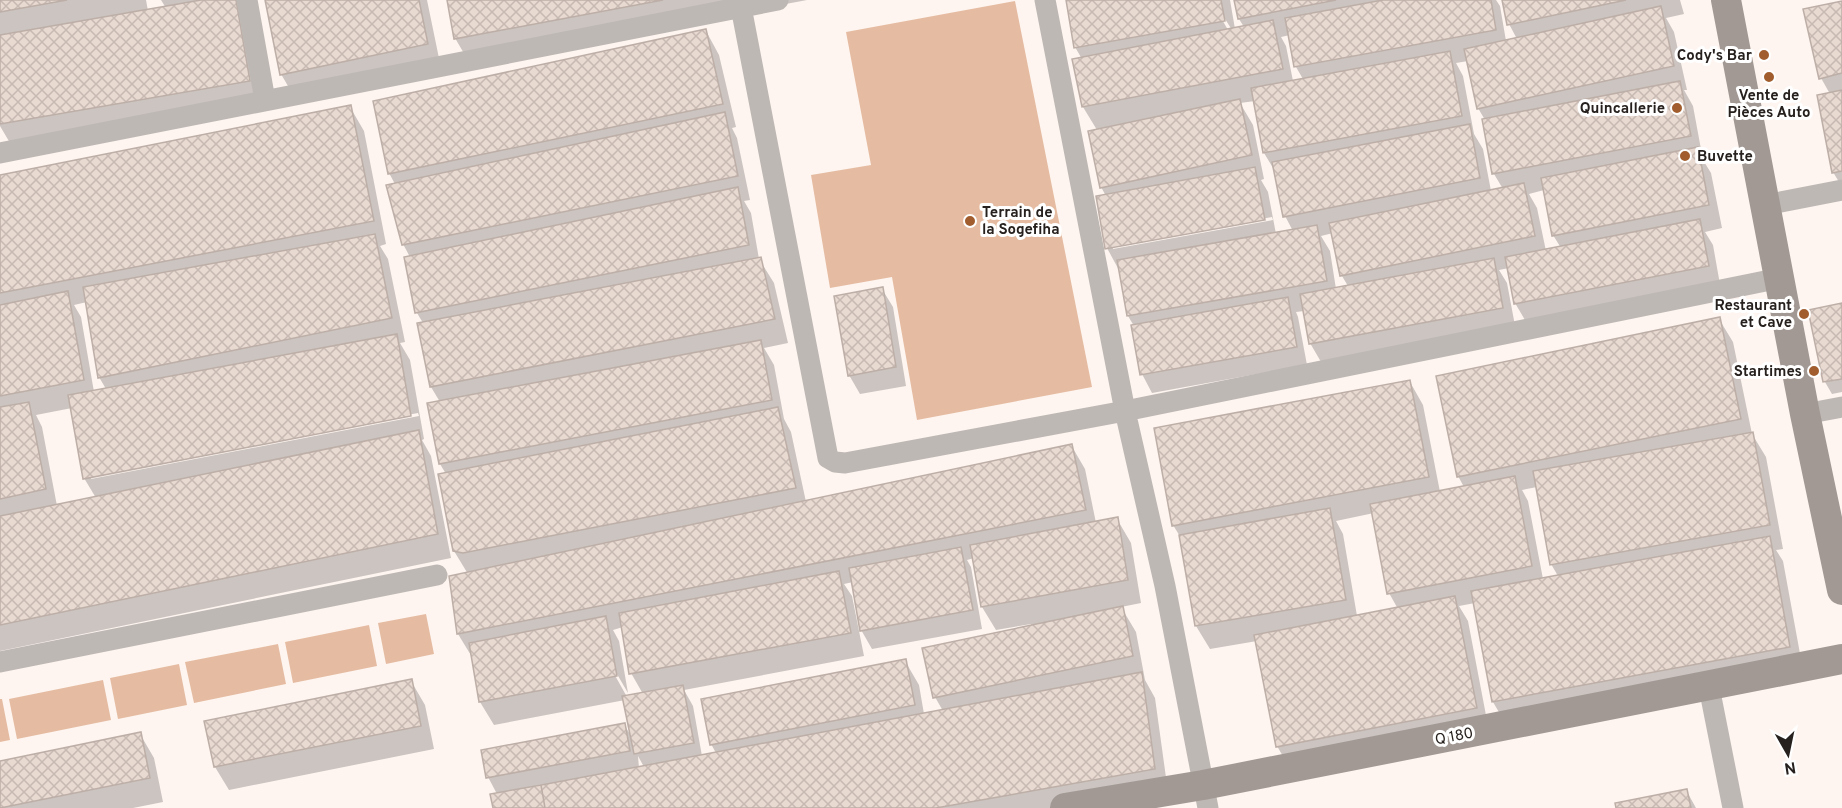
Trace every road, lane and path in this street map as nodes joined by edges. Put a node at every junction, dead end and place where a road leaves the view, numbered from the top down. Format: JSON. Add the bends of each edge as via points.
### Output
{"nodes":[{"id":1,"x":247,"y":0,"type":"edge"},
{"id":2,"x":778,"y":0,"type":"edge"},
{"id":3,"x":1045,"y":0,"type":"edge"},
{"id":4,"x":1726,"y":0,"type":"edge"},
{"id":5,"x":741,"y":7,"type":"junction"},
{"id":6,"x":265,"y":100,"type":"junction"},
{"id":7,"x":0,"y":153,"type":"edge"},
{"id":8,"x":1842,"y":189,"type":"edge"},
{"id":9,"x":1765,"y":205,"type":"junction"},
{"id":10,"x":1780,"y":278,"type":"junction"},
{"id":11,"x":1842,"y":407,"type":"edge"},
{"id":12,"x":1125,"y":411,"type":"junction"},
{"id":13,"x":1805,"y":414,"type":"junction"},
{"id":14,"x":437,"y":576,"type":"dead end"},
{"id":15,"x":1842,"y":590,"type":"edge"},
{"id":16,"x":1842,"y":659,"type":"edge"},
{"id":17,"x":0,"y":662,"type":"edge"},
{"id":18,"x":1709,"y":687,"type":"junction"},
{"id":19,"x":1206,"y":796,"type":"edge"},
{"id":20,"x":1065,"y":808,"type":"edge"},
{"id":21,"x":1733,"y":808,"type":"edge"}],
"edges":[{"from":1,"to":6,"type":"street"},
{"from":2,"to":5,"type":"street"},
{"from":3,"to":12,"type":"street"},
{"from":4,"to":9,"type":"street"},
{"from":5,"to":6,"type":"street"},
{"from":5,"to":12,"type":"street","via":[[828,458],[845,463]]},
{"from":6,"to":7,"type":"street"},
{"from":8,"to":9,"type":"street"},
{"from":9,"to":10,"type":"street"},
{"from":10,"to":12,"type":"street"},
{"from":10,"to":13,"type":"street"},
{"from":11,"to":13,"type":"street"},
{"from":12,"to":19,"type":"street","via":[[1166,586]]},
{"from":13,"to":15,"type":"street"},
{"from":14,"to":17,"type":"street"},
{"from":16,"to":18,"type":"street","name":"Q 180"},
{"from":18,"to":19,"type":"street","name":"Q 180"},
{"from":18,"to":21,"type":"street"},
{"from":19,"to":20,"type":"street","name":"Q 180"}]}
